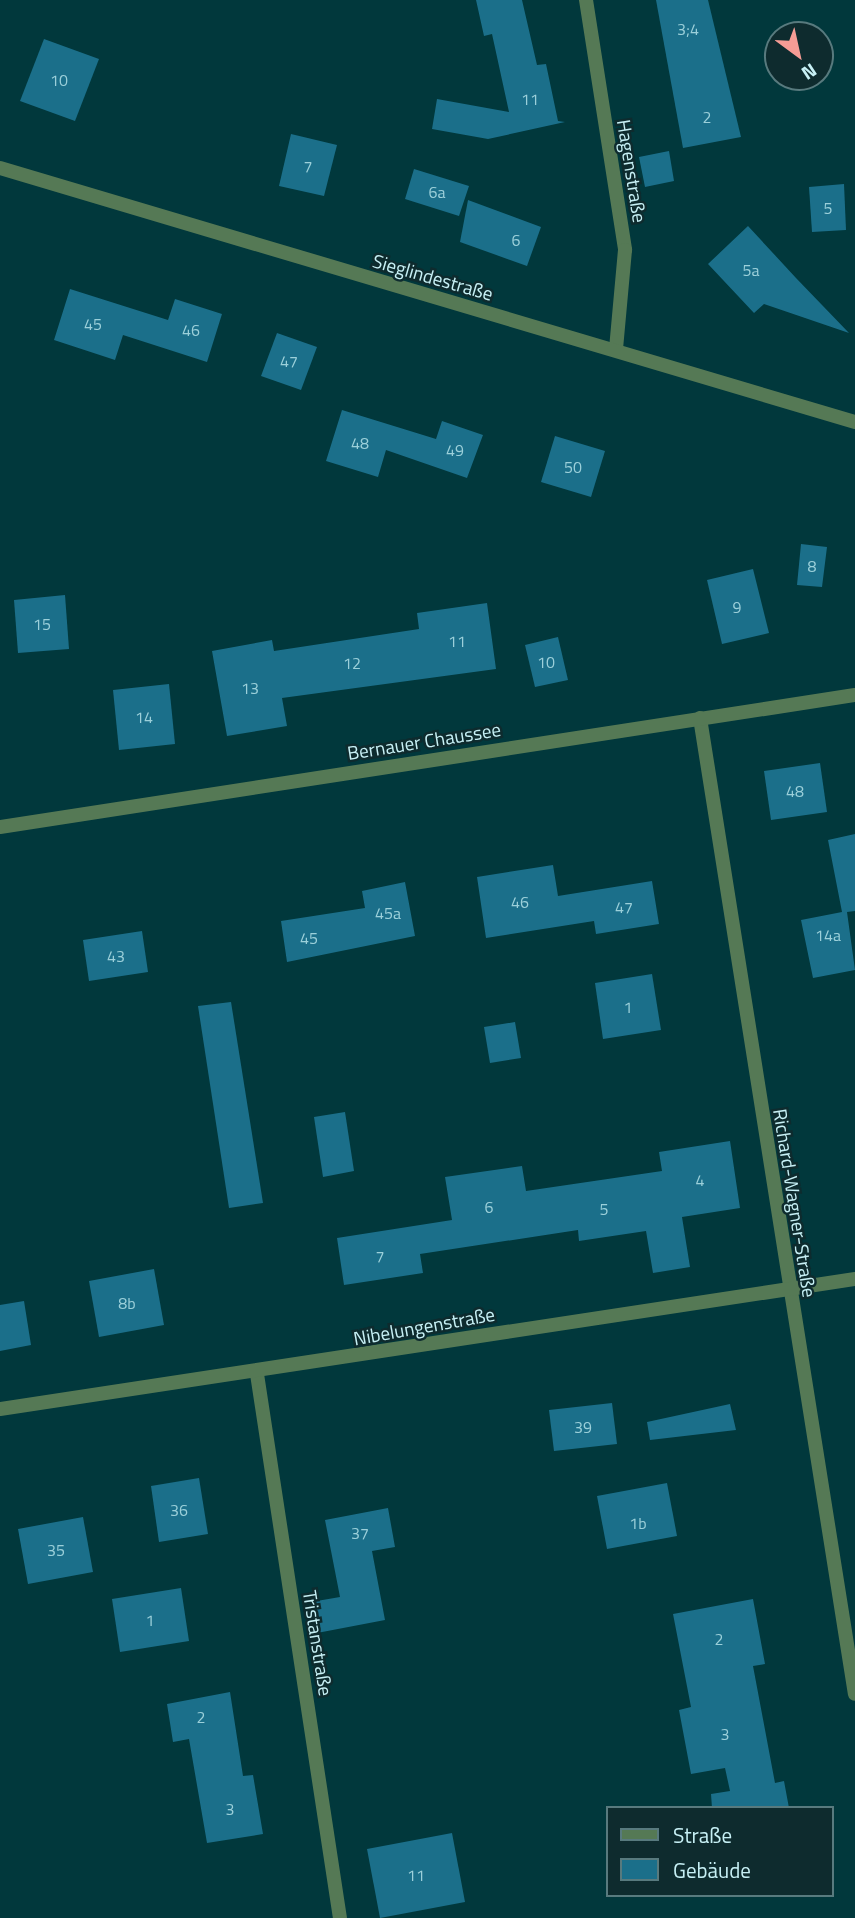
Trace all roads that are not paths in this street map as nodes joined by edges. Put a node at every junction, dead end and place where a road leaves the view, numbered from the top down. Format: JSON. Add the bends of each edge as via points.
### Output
{"nodes":[{"id":1,"x":586,"y":0,"type":"edge"},
{"id":2,"x":0,"y":169,"type":"edge"},
{"id":3,"x":615,"y":349,"type":"junction"},
{"id":4,"x":855,"y":422,"type":"edge"},
{"id":5,"x":855,"y":695,"type":"edge"},
{"id":6,"x":700,"y":718,"type":"junction"},
{"id":7,"x":0,"y":827,"type":"edge"},
{"id":8,"x":855,"y":1279,"type":"edge"},
{"id":9,"x":788,"y":1290,"type":"junction"},
{"id":10,"x":257,"y":1374,"type":"junction"},
{"id":11,"x":0,"y":1409,"type":"edge"},
{"id":12,"x":855,"y":1694,"type":"edge"},
{"id":13,"x":340,"y":1918,"type":"edge"}],
"edges":[{"from":1,"to":3,"type":"street","name":"Hagenstraße","via":[[625,250]]},
{"from":2,"to":3,"type":"street","name":"Sieglindestraße"},
{"from":3,"to":4,"type":"street","name":"Sieglindestraße"},
{"from":5,"to":6,"type":"street","name":"Bernauer Chaussee"},
{"from":6,"to":7,"type":"street","name":"Bernauer Chaussee"},
{"from":6,"to":9,"type":"street","name":"Richard-Wagner-Straße"},
{"from":8,"to":9,"type":"street","name":"Nibelungenstraße"},
{"from":9,"to":10,"type":"street","name":"Nibelungenstraße"},
{"from":9,"to":12,"type":"street","name":"Richard-Wagner-Straße"},
{"from":10,"to":11,"type":"street","name":"Nibelungenstraße"},
{"from":10,"to":13,"type":"street","name":"Tristanstraße"}]}
